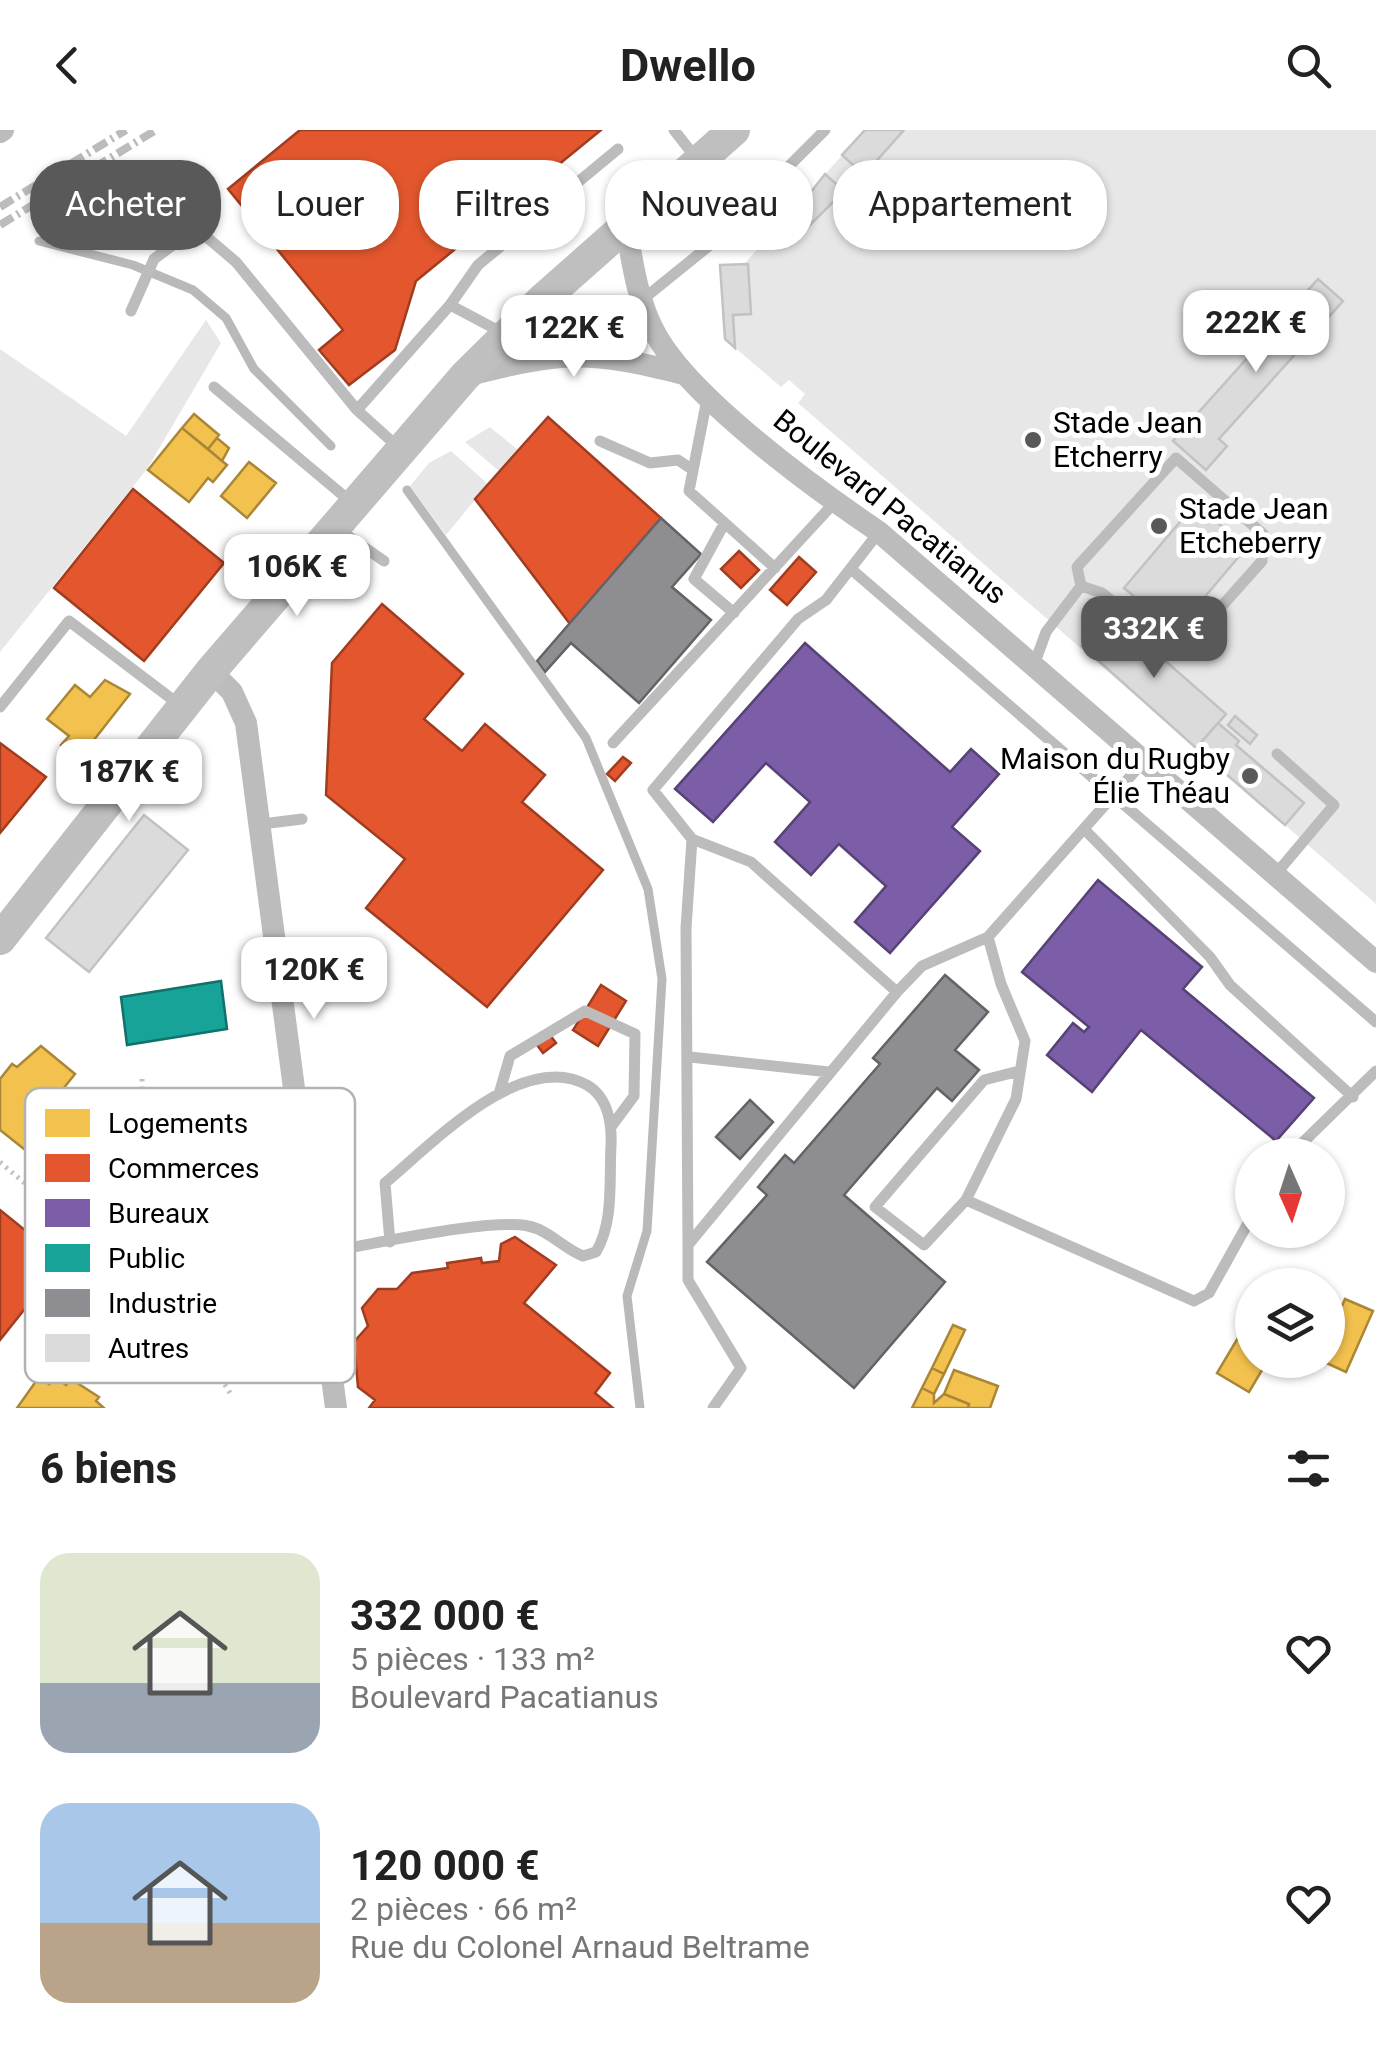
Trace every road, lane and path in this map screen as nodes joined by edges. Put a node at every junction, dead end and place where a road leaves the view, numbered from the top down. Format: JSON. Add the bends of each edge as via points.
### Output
{"nodes":[{"id":1,"x":674,"y":130,"type":"edge"},
{"id":2,"x":734,"y":130,"type":"edge"},
{"id":3,"x":825,"y":130,"type":"edge"},
{"id":4,"x":618,"y":149,"type":"dead end"},
{"id":5,"x":697,"y":160,"type":"edge"},
{"id":6,"x":701,"y":160,"type":"edge"},
{"id":7,"x":605,"y":245,"type":"edge"},
{"id":8,"x":631,"y":250,"type":"edge"},
{"id":9,"x":642,"y":300,"type":"junction"},
{"id":10,"x":450,"y":305,"type":"junction"},
{"id":11,"x":131,"y":311,"type":"dead end"},
{"id":12,"x":506,"y":335,"type":"junction"},
{"id":13,"x":684,"y":374,"type":"junction"},
{"id":14,"x":465,"y":376,"type":"junction"},
{"id":15,"x":214,"y":387,"type":"dead end"},
{"id":16,"x":708,"y":395,"type":"junction"},
{"id":17,"x":357,"y":410,"type":"junction"},
{"id":18,"x":600,"y":440,"type":"dead end"},
{"id":19,"x":402,"y":450,"type":"junction"},
{"id":20,"x":693,"y":470,"type":"junction"},
{"id":21,"x":835,"y":502,"type":"junction"},
{"id":22,"x":345,"y":516,"type":"junction"},
{"id":23,"x":724,"y":524,"type":"junction"},
{"id":24,"x":879,"y":532,"type":"junction"},
{"id":25,"x":384,"y":560,"type":"dead end"},
{"id":26,"x":775,"y":568,"type":"junction"},
{"id":27,"x":851,"y":570,"type":"junction"},
{"id":28,"x":1081,"y":586,"type":"junction"},
{"id":29,"x":734,"y":613,"type":"junction"},
{"id":30,"x":1034,"y":665,"type":"junction"},
{"id":31,"x":211,"y":670,"type":"junction"},
{"id":32,"x":0,"y":706,"type":"edge"},
{"id":33,"x":182,"y":706,"type":"junction"},
{"id":34,"x":613,"y":743,"type":"dead end"},
{"id":35,"x":1276,"y":754,"type":"dead end"},
{"id":36,"x":1142,"y":762,"type":"junction"},
{"id":37,"x":1114,"y":794,"type":"junction"},
{"id":38,"x":302,"y":819,"type":"dead end"},
{"id":39,"x":262,"y":824,"type":"junction"},
{"id":40,"x":1084,"y":829,"type":"junction"},
{"id":41,"x":692,"y":840,"type":"junction"},
{"id":42,"x":1275,"y":876,"type":"junction"},
{"id":43,"x":988,"y":936,"type":"junction"},
{"id":44,"x":0,"y":939,"type":"edge"},
{"id":45,"x":1376,"y":962,"type":"edge"},
{"id":46,"x":896,"y":992,"type":"junction"},
{"id":47,"x":1376,"y":1022,"type":"edge"},
{"id":48,"x":690,"y":1057,"type":"junction"},
{"id":49,"x":1019,"y":1071,"type":"junction"},
{"id":50,"x":829,"y":1072,"type":"junction"},
{"id":51,"x":1376,"y":1072,"type":"edge"},
{"id":52,"x":142,"y":1079,"type":"dead end"},
{"id":53,"x":142,"y":1088,"type":"edge"},
{"id":54,"x":296,"y":1088,"type":"edge"},
{"id":55,"x":499,"y":1094,"type":"junction"},
{"id":56,"x":1353,"y":1097,"type":"junction"},
{"id":57,"x":612,"y":1127,"type":"junction"},
{"id":58,"x":1308,"y":1138,"type":"edge"},
{"id":59,"x":0,"y":1162,"type":"edge"},
{"id":60,"x":25,"y":1184,"type":"edge"},
{"id":61,"x":966,"y":1200,"type":"junction"},
{"id":62,"x":390,"y":1242,"type":"junction"},
{"id":63,"x":688,"y":1245,"type":"junction"},
{"id":64,"x":1235,"y":1246,"type":"edge"},
{"id":65,"x":355,"y":1247,"type":"edge"},
{"id":66,"x":224,"y":1383,"type":"edge"},
{"id":67,"x":333,"y":1383,"type":"edge"},
{"id":68,"x":230,"y":1393,"type":"dead end"},
{"id":69,"x":336,"y":1408,"type":"edge"},
{"id":70,"x":713,"y":1408,"type":"edge"}],
"edges":[{"from":1,"to":5,"type":"lane"},
{"from":2,"to":6,"type":"main road"},
{"from":3,"to":9,"type":"lane","via":[[710,245]]},
{"from":4,"to":10,"type":"lane","via":[[478,265]]},
{"from":7,"to":12,"type":"main road"},
{"from":8,"to":9,"type":"street","name":"Boulevard Pacatianus"},
{"from":9,"to":13,"type":"street","name":"Boulevard Pacatianus","via":[[653,330]]},
{"from":10,"to":12,"type":"lane"},
{"from":10,"to":17,"type":"lane"},
{"from":11,"to":17,"type":"lane","via":[[154,259],[196,228],[236,262]]},
{"from":12,"to":14,"type":"main road"},
{"from":13,"to":14,"type":"street","name":"Boulevard Pacatianus","via":[[571,354]]},
{"from":13,"to":16,"type":"street","name":"Boulevard Pacatianus"},
{"from":14,"to":19,"type":"main road"},
{"from":15,"to":22,"type":"lane"},
{"from":16,"to":20,"type":"lane"},
{"from":16,"to":21,"type":"street","name":"Boulevard Pacatianus"},
{"from":17,"to":19,"type":"lane"},
{"from":18,"to":20,"type":"lane","via":[[650,463],[678,460]]},
{"from":19,"to":22,"type":"main road"},
{"from":20,"to":23,"type":"lane","via":[[689,491]]},
{"from":21,"to":24,"type":"street","name":"Boulevard Pacatianus"},
{"from":21,"to":26,"type":"lane"},
{"from":22,"to":25,"type":"lane"},
{"from":22,"to":31,"type":"main road"},
{"from":23,"to":26,"type":"lane"},
{"from":23,"to":29,"type":"lane","via":[[694,579]]},
{"from":24,"to":27,"type":"lane"},
{"from":24,"to":30,"type":"street","name":"Boulevard Pacatianus"},
{"from":26,"to":29,"type":"lane"},
{"from":27,"to":37,"type":"lane"},
{"from":27,"to":41,"type":"lane","via":[[826,600],[798,619],[653,790]]},
{"from":28,"to":28,"type":"lane","via":[[1077,567],[1176,458],[1263,534],[1262,561],[1178,654],[1102,594]]},
{"from":28,"to":30,"type":"lane","via":[[1046,632]]},
{"from":29,"to":34,"type":"lane"},
{"from":30,"to":36,"type":"street","name":"Boulevard Pacatianus"},
{"from":31,"to":33,"type":"main road"},
{"from":31,"to":39,"type":"street","via":[[232,692],[246,723]]},
{"from":32,"to":33,"type":"lane","via":[[70,621]]},
{"from":33,"to":44,"type":"main road"},
{"from":35,"to":42,"type":"lane","via":[[1334,805]]},
{"from":36,"to":37,"type":"lane"},
{"from":36,"to":42,"type":"street","name":"Boulevard Pacatianus"},
{"from":37,"to":40,"type":"lane"},
{"from":37,"to":47,"type":"lane"},
{"from":38,"to":39,"type":"lane"},
{"from":39,"to":54,"type":"street"},
{"from":40,"to":43,"type":"lane"},
{"from":40,"to":56,"type":"lane","via":[[1230,985]]},
{"from":41,"to":46,"type":"lane","via":[[750,862]]},
{"from":41,"to":48,"type":"lane","via":[[686,928]]},
{"from":42,"to":45,"type":"street","name":"Boulevard Pacatianus"},
{"from":43,"to":46,"type":"lane","via":[[922,966]]},
{"from":43,"to":49,"type":"lane","via":[[1025,1041]]},
{"from":46,"to":50,"type":"lane"},
{"from":48,"to":50,"type":"lane"},
{"from":48,"to":63,"type":"lane"},
{"from":49,"to":61,"type":"lane","via":[[1016,1099]]},
{"from":49,"to":61,"type":"lane","via":[[984,1080],[875,1207],[924,1245]]},
{"from":50,"to":63,"type":"lane"},
{"from":51,"to":56,"type":"lane"},
{"from":52,"to":53,"type":"path"},
{"from":55,"to":57,"type":"lane","via":[[534,1078],[568,1075],[594,1090]]},
{"from":55,"to":57,"type":"lane","via":[[510,1056],[585,1011],[636,1034],[634,1096]]},
{"from":55,"to":62,"type":"lane","via":[[384,1183]]},
{"from":56,"to":58,"type":"lane"},
{"from":57,"to":62,"type":"lane","via":[[606,1236],[596,1252],[584,1256],[546,1233],[517,1226]]},
{"from":59,"to":60,"type":"path"},
{"from":61,"to":64,"type":"lane","via":[[1194,1301],[1209,1293]]},
{"from":62,"to":65,"type":"lane"},
{"from":63,"to":70,"type":"lane","via":[[688,1280],[740,1368]]},
{"from":66,"to":68,"type":"path"},
{"from":67,"to":69,"type":"street"}]}
